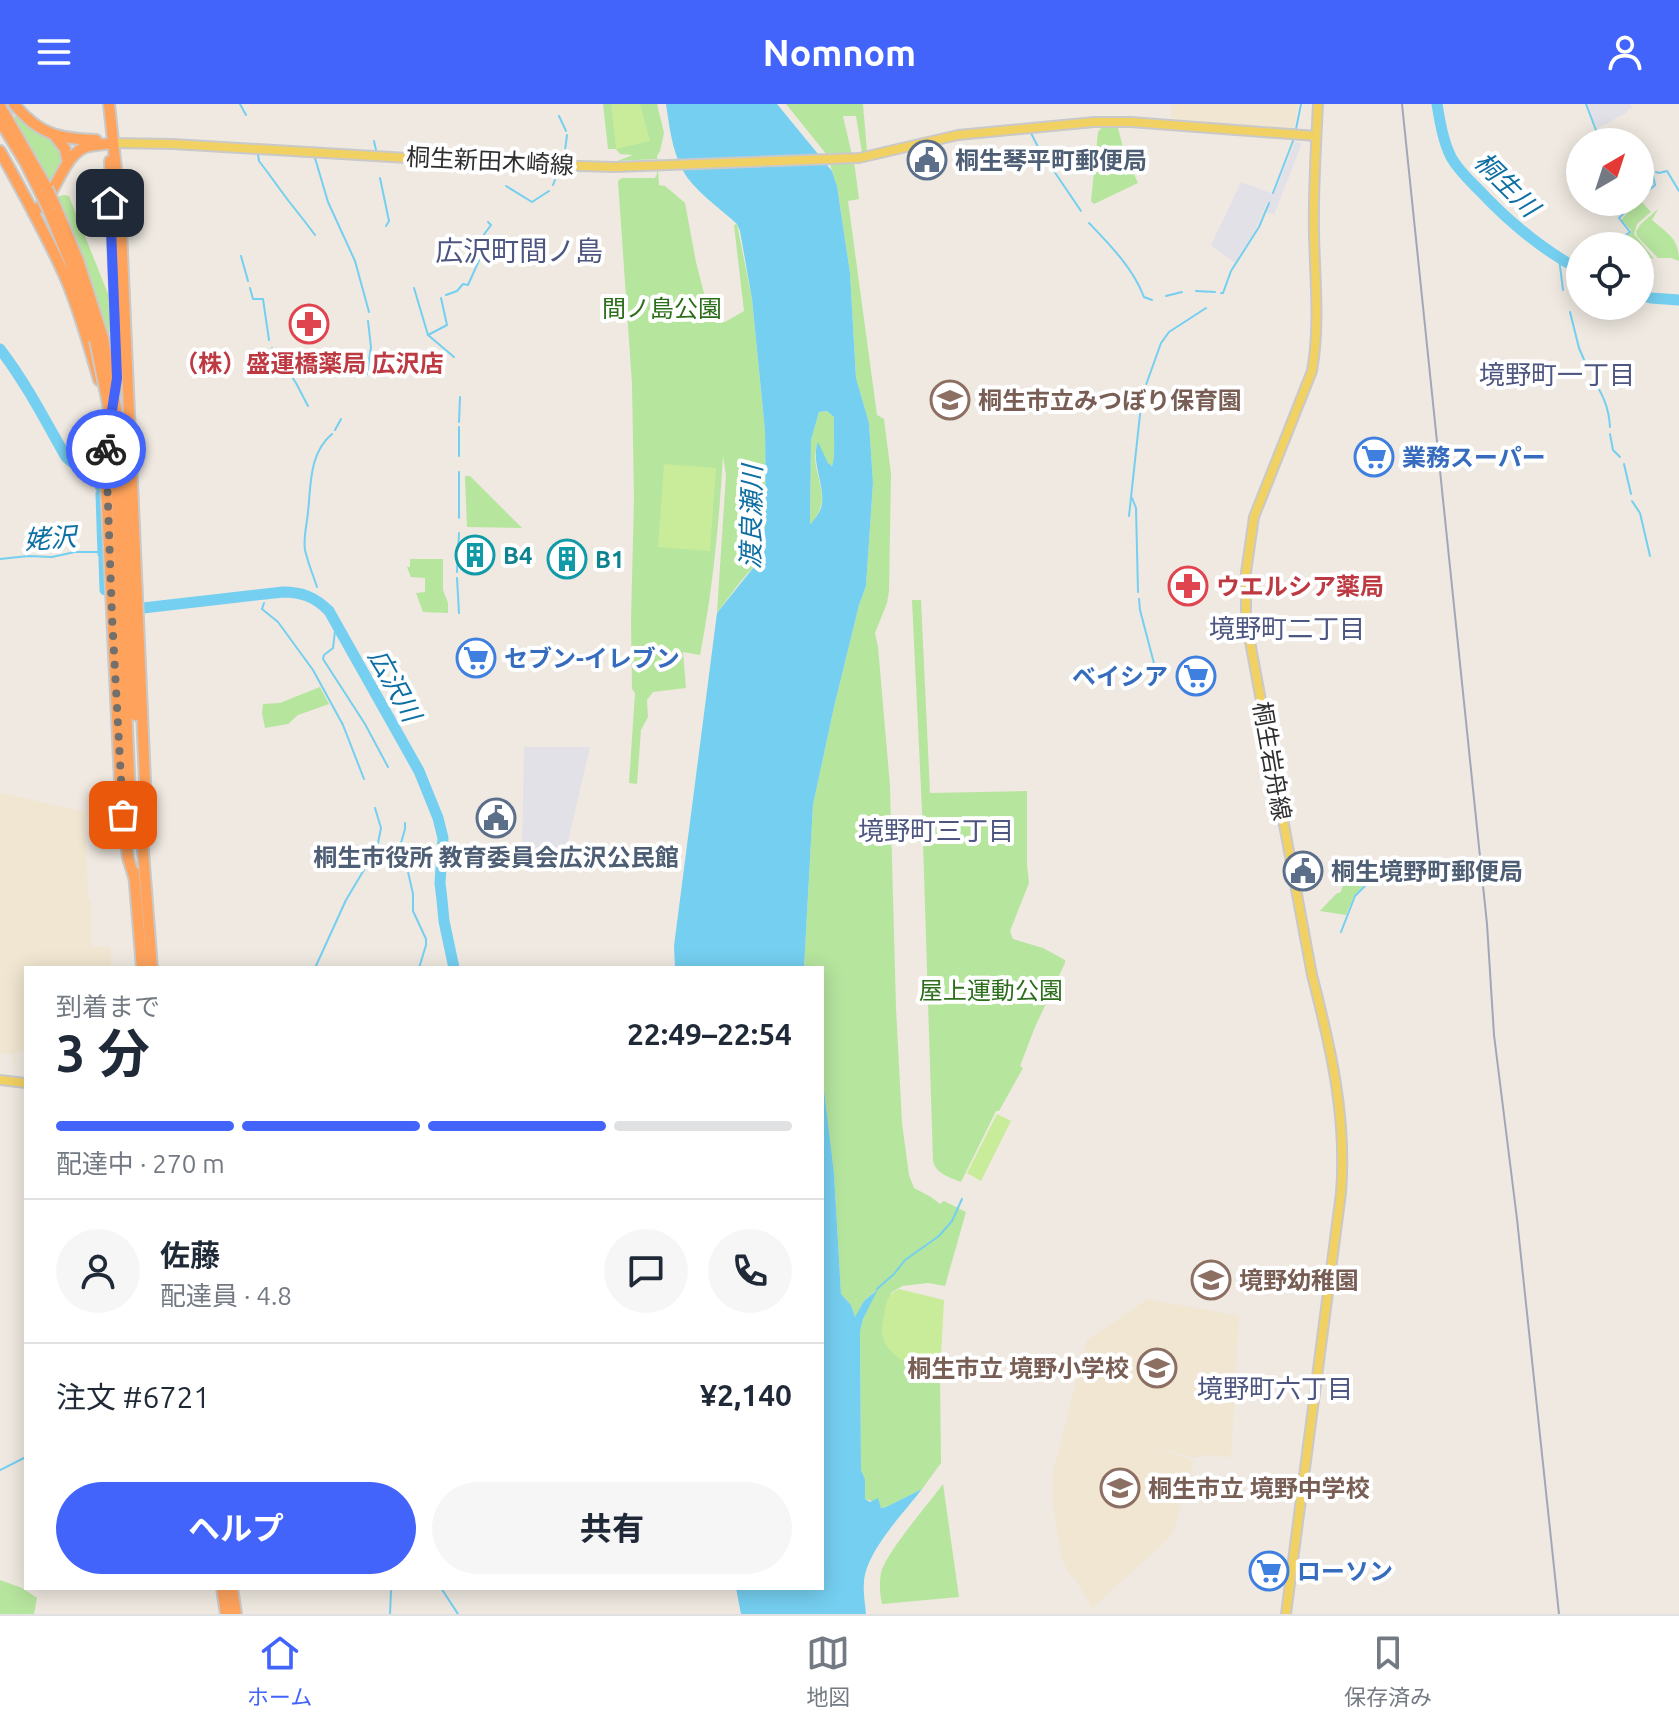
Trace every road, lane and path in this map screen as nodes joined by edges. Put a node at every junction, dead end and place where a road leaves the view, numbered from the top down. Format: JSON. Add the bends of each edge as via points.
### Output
{"nodes":[{"id":1,"x":14,"y":104,"type":"edge"},
{"id":2,"x":109,"y":104,"type":"edge"},
{"id":3,"x":1318,"y":104,"type":"edge"},
{"id":4,"x":0,"y":106,"type":"edge"},
{"id":5,"x":0,"y":121,"type":"edge"},
{"id":6,"x":55,"y":136,"type":"junction"},
{"id":7,"x":1316,"y":136,"type":"junction"},
{"id":8,"x":112,"y":143,"type":"junction"},
{"id":9,"x":0,"y":151,"type":"edge"},
{"id":10,"x":68,"y":163,"type":"junction"},
{"id":11,"x":45,"y":192,"type":"junction"},
{"id":12,"x":33,"y":212,"type":"junction"},
{"id":13,"x":127,"y":347,"type":"junction"},
{"id":14,"x":113,"y":410,"type":"junction"},
{"id":15,"x":119,"y":478,"type":"junction"},
{"id":16,"x":142,"y":844,"type":"junction"},
{"id":17,"x":134,"y":877,"type":"junction"},
{"id":18,"x":142,"y":966,"type":"edge"},
{"id":19,"x":152,"y":966,"type":"edge"},
{"id":20,"x":0,"y":1080,"type":"edge"},
{"id":21,"x":24,"y":1083,"type":"edge"},
{"id":22,"x":222,"y":1590,"type":"edge"},
{"id":23,"x":232,"y":1590,"type":"edge"},
{"id":24,"x":226,"y":1614,"type":"edge"},
{"id":25,"x":236,"y":1614,"type":"edge"},
{"id":26,"x":1286,"y":1614,"type":"edge"}],
"edges":[{"from":1,"to":6,"type":"highway","via":[[33,124]]},
{"from":2,"to":8,"type":"highway"},
{"from":3,"to":7,"type":"main road","name":"桐生岩舟線"},
{"from":4,"to":11,"type":"highway"},
{"from":5,"to":11,"type":"highway"},
{"from":6,"to":8,"type":"highway"},
{"from":6,"to":10,"type":"highway"},
{"from":7,"to":8,"type":"main road","name":"桐生新田木崎線","via":[[1094,122],[958,135],[868,157],[598,167]]},
{"from":7,"to":26,"type":"main road","name":"桐生岩舟線","via":[[1314,363],[1254,517],[1246,587],[1246,620],[1338,1089],[1343,1139],[1341,1193]]},
{"from":8,"to":10,"type":"highway","via":[[85,147]]},
{"from":8,"to":13,"type":"highway"},
{"from":8,"to":14,"type":"highway","via":[[117,378]]},
{"from":9,"to":12,"type":"highway"},
{"from":10,"to":12,"type":"highway","via":[[45,204]]},
{"from":11,"to":15,"type":"highway","bridge":true,"via":[[81,267],[117,412]]},
{"from":12,"to":14,"type":"highway","via":[[67,281],[106,404]]},
{"from":13,"to":14,"type":"highway","via":[[122,395]]},
{"from":13,"to":16,"type":"highway","via":[[146,804]]},
{"from":14,"to":17,"type":"highway","via":[[106,476],[120,781]]},
{"from":15,"to":16,"type":"highway"},
{"from":15,"to":17,"type":"highway"},
{"from":16,"to":19,"type":"highway"},
{"from":17,"to":18,"type":"highway"},
{"from":20,"to":21,"type":"main road"},
{"from":22,"to":24,"type":"highway"},
{"from":23,"to":25,"type":"highway"}]}
